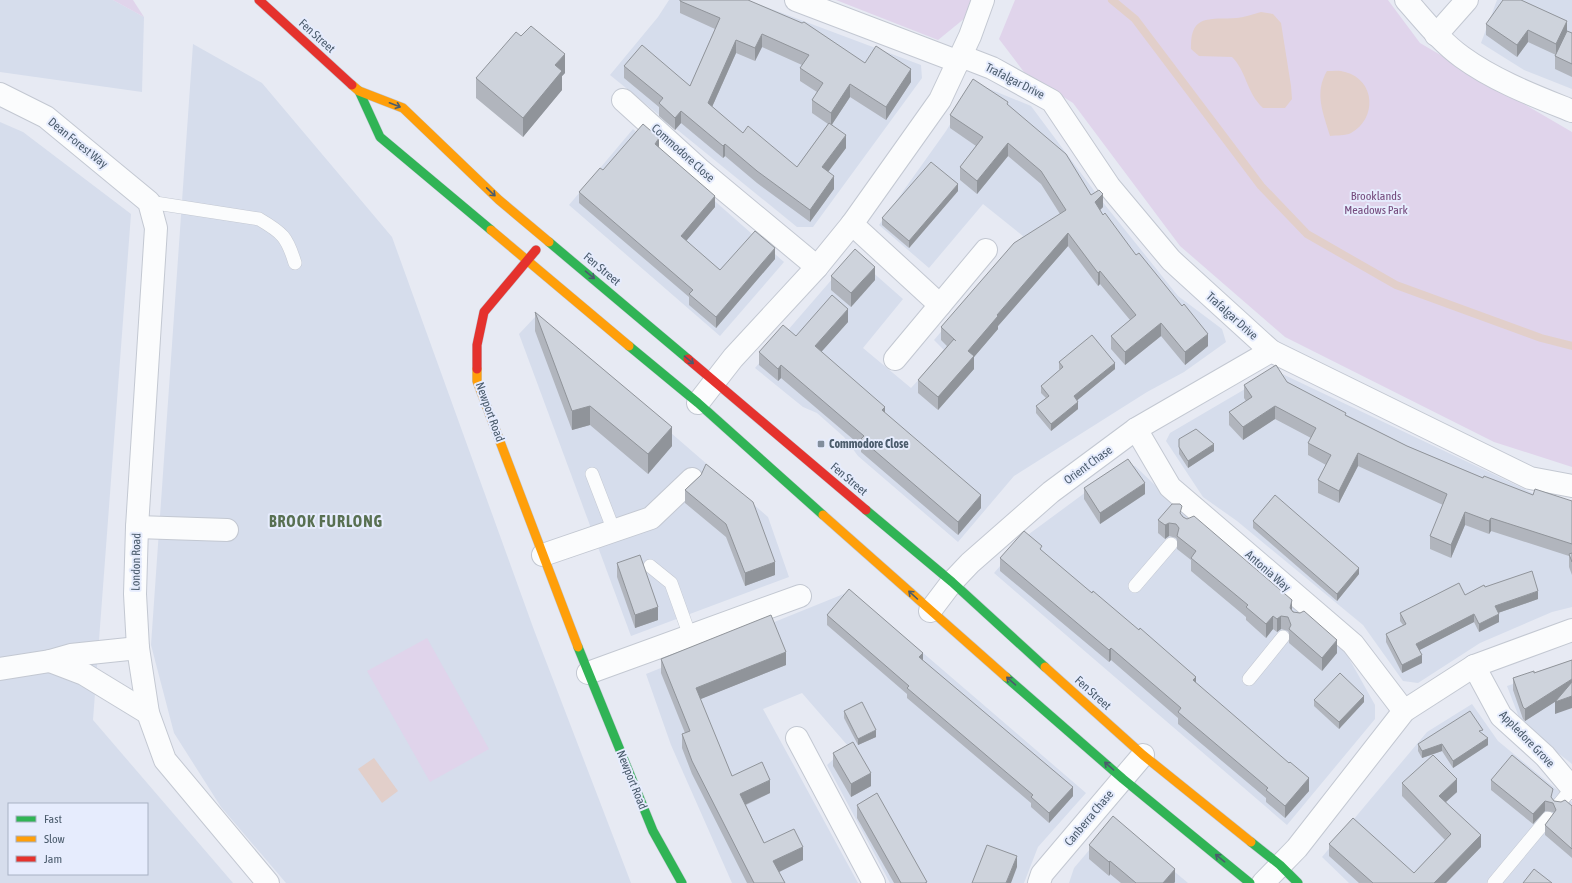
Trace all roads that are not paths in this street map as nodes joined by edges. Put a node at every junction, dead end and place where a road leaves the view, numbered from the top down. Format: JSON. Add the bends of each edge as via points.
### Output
{"nodes":[{"id":1,"x":259,"y":0,"type":"edge"},
{"id":2,"x":796,"y":0,"type":"edge"},
{"id":3,"x":983,"y":0,"type":"edge"},
{"id":4,"x":1406,"y":0,"type":"edge"},
{"id":5,"x":1467,"y":0,"type":"edge"},
{"id":6,"x":1436,"y":35,"type":"junction"},
{"id":7,"x":960,"y":59,"type":"junction"},
{"id":8,"x":359,"y":91,"type":"junction"},
{"id":9,"x":0,"y":94,"type":"edge"},
{"id":10,"x":623,"y":100,"type":"dead end"},
{"id":11,"x":1572,"y":111,"type":"edge"},
{"id":12,"x":149,"y":202,"type":"junction"},
{"id":13,"x":852,"y":224,"type":"junction"},
{"id":14,"x":546,"y":238,"type":"junction"},
{"id":15,"x":986,"y":250,"type":"dead end"},
{"id":16,"x":526,"y":261,"type":"junction"},
{"id":17,"x":295,"y":263,"type":"dead end"},
{"id":18,"x":817,"y":267,"type":"junction"},
{"id":19,"x":940,"y":305,"type":"junction"},
{"id":20,"x":1270,"y":351,"type":"junction"},
{"id":21,"x":895,"y":359,"type":"dead end"},
{"id":22,"x":714,"y":381,"type":"junction"},
{"id":23,"x":698,"y":403,"type":"junction"},
{"id":24,"x":1136,"y":429,"type":"junction"},
{"id":25,"x":592,"y":474,"type":"dead end"},
{"id":26,"x":692,"y":479,"type":"dead end"},
{"id":27,"x":1572,"y":486,"type":"edge"},
{"id":28,"x":137,"y":527,"type":"junction"},
{"id":29,"x":227,"y":530,"type":"dead end"},
{"id":30,"x":614,"y":531,"type":"junction"},
{"id":31,"x":1171,"y":544,"type":"dead end"},
{"id":32,"x":543,"y":555,"type":"junction"},
{"id":33,"x":650,"y":566,"type":"dead end"},
{"id":34,"x":952,"y":582,"type":"junction"},
{"id":35,"x":1135,"y":586,"type":"dead end"},
{"id":36,"x":800,"y":596,"type":"dead end"},
{"id":37,"x":930,"y":611,"type":"junction"},
{"id":38,"x":1572,"y":630,"type":"edge"},
{"id":39,"x":690,"y":636,"type":"junction"},
{"id":40,"x":1283,"y":637,"type":"dead end"},
{"id":41,"x":138,"y":648,"type":"junction"},
{"id":42,"x":50,"y":661,"type":"junction"},
{"id":43,"x":1474,"y":666,"type":"junction"},
{"id":44,"x":0,"y":669,"type":"edge"},
{"id":45,"x":588,"y":673,"type":"junction"},
{"id":46,"x":1249,"y":679,"type":"dead end"},
{"id":47,"x":1404,"y":711,"type":"junction"},
{"id":48,"x":148,"y":713,"type":"junction"},
{"id":49,"x":797,"y":738,"type":"dead end"},
{"id":50,"x":1143,"y":754,"type":"junction"},
{"id":51,"x":1123,"y":779,"type":"junction"},
{"id":52,"x":1568,"y":794,"type":"edge"},
{"id":53,"x":1548,"y":818,"type":"edge"},
{"id":54,"x":1280,"y":865,"type":"junction"},
{"id":55,"x":268,"y":883,"type":"edge"},
{"id":56,"x":682,"y":883,"type":"edge"},
{"id":57,"x":874,"y":883,"type":"edge"},
{"id":58,"x":1039,"y":883,"type":"edge"},
{"id":59,"x":1250,"y":883,"type":"edge"},
{"id":60,"x":1262,"y":883,"type":"edge"},
{"id":61,"x":1298,"y":883,"type":"edge"},
{"id":62,"x":1494,"y":883,"type":"edge"}],
"edges":[{"from":1,"to":8,"type":"street","name":"Fen Street"},
{"from":2,"to":7,"type":"street","name":"Trafalgar Drive"},
{"from":3,"to":7,"type":"street"},
{"from":4,"to":6,"type":"street"},
{"from":5,"to":6,"type":"street"},
{"from":6,"to":11,"type":"street","via":[[1462,57],[1512,86]]},
{"from":7,"to":13,"type":"street","via":[[940,100]]},
{"from":7,"to":20,"type":"street","name":"Trafalgar Drive","via":[[992,68],[1052,101],[1109,186],[1170,260]]},
{"from":8,"to":14,"type":"street","name":"Fen Street","one_way":true,"via":[[403,108],[499,200]]},
{"from":8,"to":16,"type":"street","name":"Fen Street","via":[[380,138],[495,232]]},
{"from":9,"to":12,"type":"street","name":"Dean Forest Way","via":[[46,117]]},
{"from":10,"to":18,"type":"street","name":"Commodore Close","via":[[699,169]]},
{"from":12,"to":17,"type":"lane","via":[[259,219],[289,242]]},
{"from":12,"to":28,"type":"street","name":"London Road","via":[[156,228]]},
{"from":13,"to":18,"type":"street"},
{"from":13,"to":19,"type":"street"},
{"from":14,"to":16,"type":"street","name":"Newport Road"},
{"from":14,"to":22,"type":"street","name":"Fen Street","one_way":true},
{"from":15,"to":19,"type":"street"},
{"from":16,"to":23,"type":"street","name":"Fen Street"},
{"from":16,"to":32,"type":"street","name":"Newport Road","via":[[484,312],[477,345],[477,381]]},
{"from":18,"to":22,"type":"street"},
{"from":19,"to":21,"type":"street"},
{"from":20,"to":24,"type":"street","name":"Orient Chase"},
{"from":20,"to":27,"type":"street","name":"Trafalgar Drive","via":[[1530,478]]},
{"from":22,"to":23,"type":"street"},
{"from":22,"to":34,"type":"street","name":"Fen Street"},
{"from":37,"to":23,"type":"street","name":"Fen Street","one_way":true},
{"from":24,"to":34,"type":"street","name":"Orient Chase","via":[[1051,492],[986,548]]},
{"from":24,"to":47,"type":"street","name":"Antonia Way","via":[[1170,487],[1194,516],[1305,610],[1353,644]]},
{"from":25,"to":30,"type":"lane"},
{"from":26,"to":30,"type":"street","via":[[651,518]]},
{"from":28,"to":29,"type":"street"},
{"from":28,"to":41,"type":"street","name":"London Road","via":[[135,594]]},
{"from":30,"to":32,"type":"street"},
{"from":31,"to":35,"type":"lane"},
{"from":32,"to":45,"type":"street","name":"Newport Road"},
{"from":33,"to":39,"type":"lane","via":[[671,583]]},
{"from":34,"to":37,"type":"street","name":"Orient Chase"},
{"from":34,"to":50,"type":"street","name":"Fen Street"},
{"from":36,"to":39,"type":"street"},
{"from":51,"to":37,"type":"street","name":"Fen Street","one_way":true},
{"from":38,"to":43,"type":"street"},
{"from":39,"to":45,"type":"street"},
{"from":40,"to":46,"type":"lane"},
{"from":41,"to":42,"type":"street","via":[[71,655]]},
{"from":41,"to":48,"type":"street","name":"London Road"},
{"from":42,"to":44,"type":"street"},
{"from":42,"to":48,"type":"street","via":[[84,674]]},
{"from":43,"to":47,"type":"street"},
{"from":43,"to":52,"type":"street","name":"Appledore Grove","via":[[1501,716],[1545,756]]},
{"from":45,"to":56,"type":"street","name":"Newport Road","via":[[653,832]]},
{"from":47,"to":54,"type":"street","via":[[1297,848]]},
{"from":48,"to":55,"type":"street","name":"London Road","via":[[166,760]]},
{"from":49,"to":57,"type":"street"},
{"from":50,"to":51,"type":"street","name":"Canberra Chase"},
{"from":50,"to":54,"type":"street","name":"Fen Street"},
{"from":51,"to":58,"type":"street","name":"Canberra Chase","via":[[1042,874]]},
{"from":59,"to":51,"type":"street","name":"Fen Street","one_way":true},
{"from":53,"to":62,"type":"lane"},
{"from":54,"to":60,"type":"street"},
{"from":54,"to":61,"type":"street","name":"Fen Street"}]}
